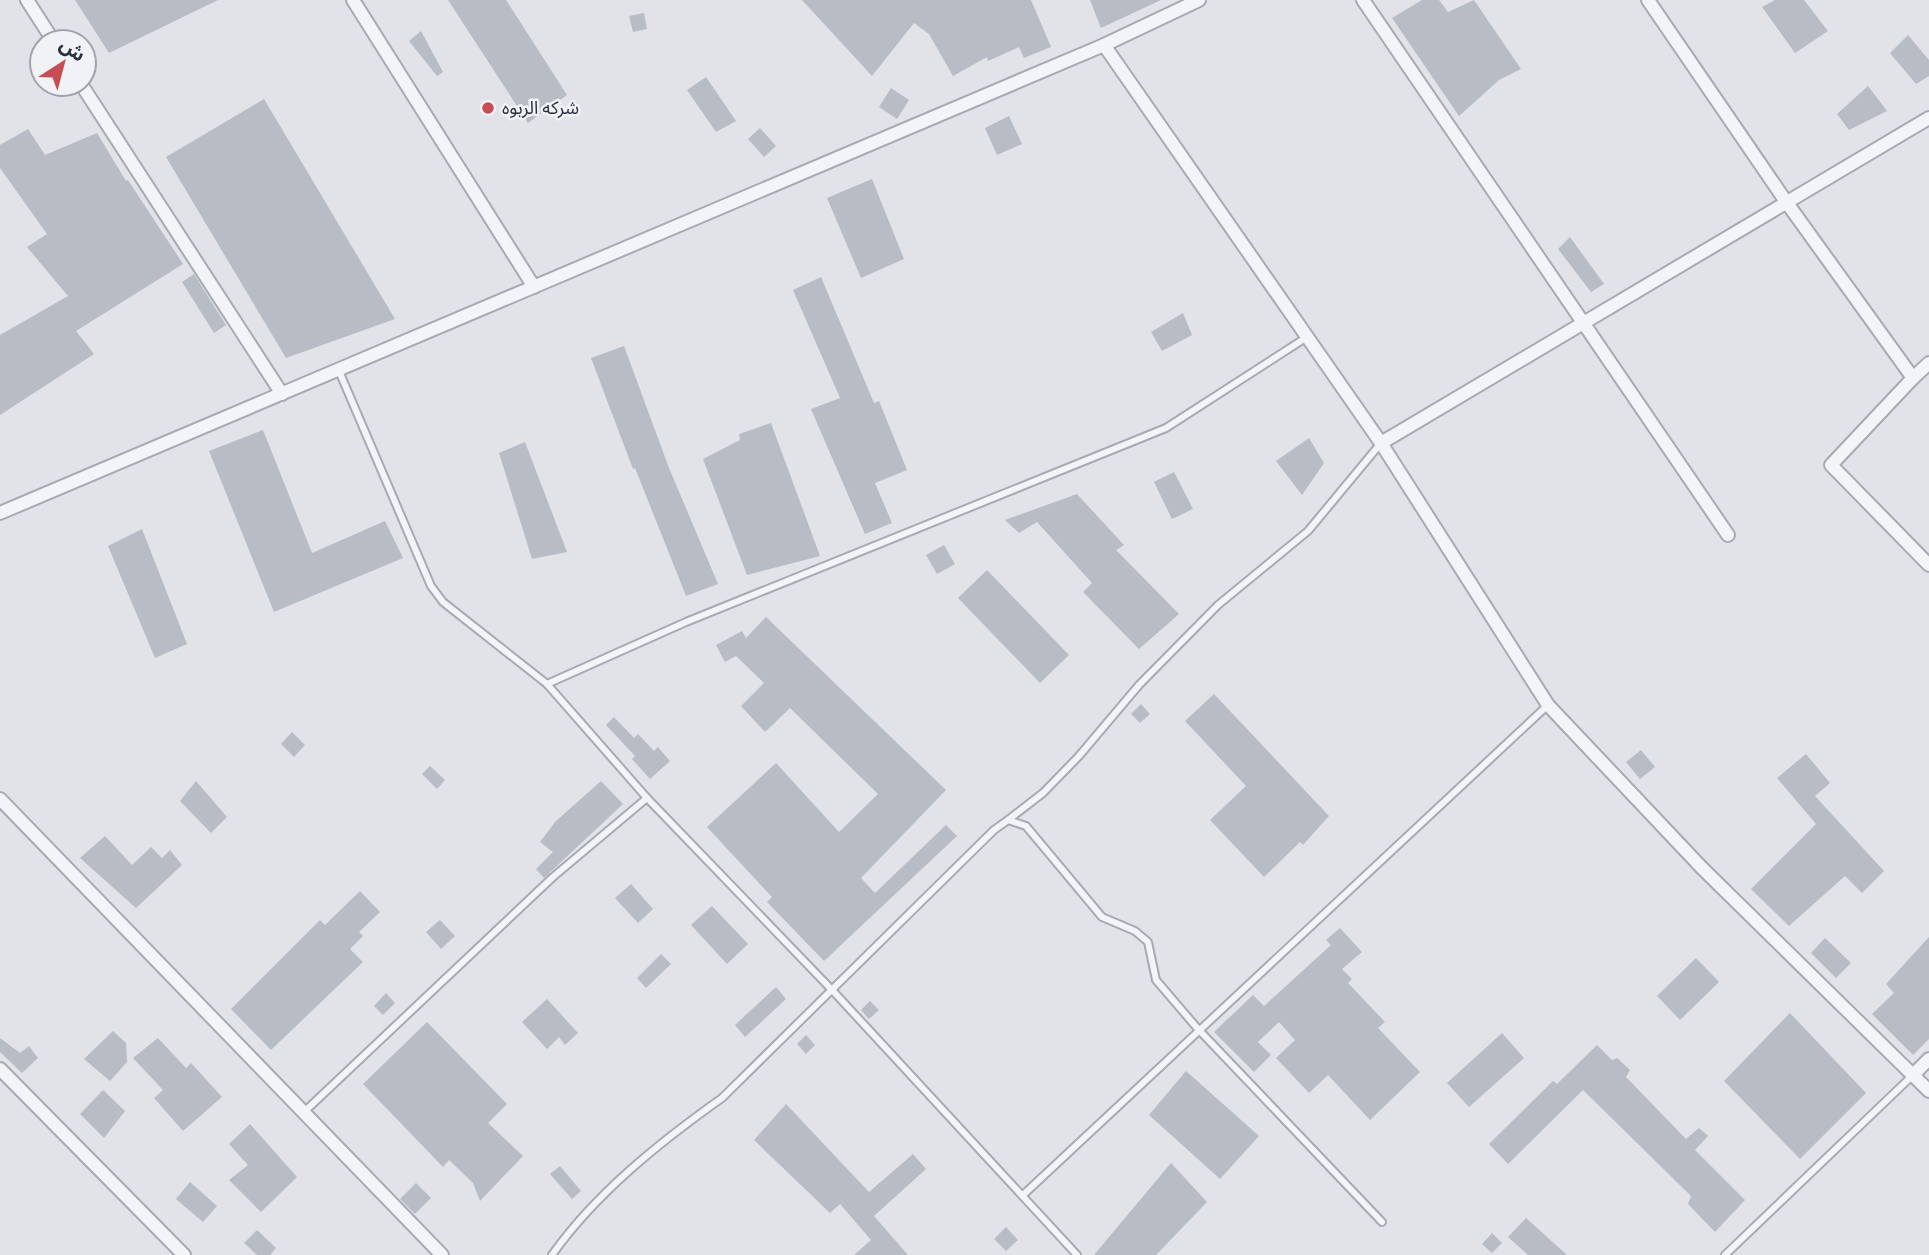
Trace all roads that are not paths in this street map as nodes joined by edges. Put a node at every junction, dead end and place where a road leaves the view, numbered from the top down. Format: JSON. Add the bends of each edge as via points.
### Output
{"nodes":[{"id":1,"x":27,"y":0,"type":"edge"},
{"id":2,"x":353,"y":0,"type":"edge"},
{"id":3,"x":1199,"y":0,"type":"edge"},
{"id":4,"x":1363,"y":0,"type":"edge"},
{"id":5,"x":1648,"y":0,"type":"edge"},
{"id":6,"x":45,"y":28,"type":"edge"},
{"id":7,"x":1104,"y":45,"type":"junction"},
{"id":8,"x":90,"y":98,"type":"edge"},
{"id":9,"x":1929,"y":118,"type":"edge"},
{"id":10,"x":1787,"y":202,"type":"junction"},
{"id":11,"x":534,"y":287,"type":"junction"},
{"id":12,"x":1583,"y":325,"type":"junction"},
{"id":13,"x":1307,"y":337,"type":"junction"},
{"id":14,"x":1929,"y":363,"type":"edge"},
{"id":15,"x":339,"y":371,"type":"junction"},
{"id":16,"x":1913,"y":378,"type":"junction"},
{"id":17,"x":282,"y":394,"type":"junction"},
{"id":18,"x":1381,"y":443,"type":"junction"},
{"id":19,"x":0,"y":513,"type":"edge"},
{"id":20,"x":1728,"y":535,"type":"dead end"},
{"id":21,"x":1929,"y":565,"type":"edge"},
{"id":22,"x":547,"y":684,"type":"junction"},
{"id":23,"x":1548,"y":705,"type":"junction"},
{"id":24,"x":647,"y":798,"type":"junction"},
{"id":25,"x":0,"y":799,"type":"edge"},
{"id":26,"x":1009,"y":820,"type":"junction"},
{"id":27,"x":832,"y":991,"type":"junction"},
{"id":28,"x":1198,"y":1029,"type":"junction"},
{"id":29,"x":1929,"y":1059,"type":"edge"},
{"id":30,"x":0,"y":1069,"type":"edge"},
{"id":31,"x":1913,"y":1075,"type":"junction"},
{"id":32,"x":1929,"y":1091,"type":"edge"},
{"id":33,"x":303,"y":1113,"type":"junction"},
{"id":34,"x":1023,"y":1195,"type":"junction"},
{"id":35,"x":1382,"y":1222,"type":"dead end"},
{"id":36,"x":184,"y":1255,"type":"edge"},
{"id":37,"x":442,"y":1255,"type":"edge"},
{"id":38,"x":552,"y":1255,"type":"edge"},
{"id":39,"x":1077,"y":1255,"type":"edge"},
{"id":40,"x":1725,"y":1255,"type":"edge"}],
"edges":[{"from":1,"to":6,"type":"street"},
{"from":2,"to":11,"type":"street"},
{"from":3,"to":7,"type":"street"},
{"from":4,"to":12,"type":"street"},
{"from":5,"to":10,"type":"street"},
{"from":7,"to":11,"type":"street"},
{"from":7,"to":13,"type":"street"},
{"from":8,"to":17,"type":"street"},
{"from":9,"to":10,"type":"street"},
{"from":10,"to":12,"type":"street"},
{"from":10,"to":16,"type":"street"},
{"from":11,"to":15,"type":"street"},
{"from":12,"to":18,"type":"street"},
{"from":12,"to":20,"type":"street"},
{"from":13,"to":18,"type":"street"},
{"from":13,"to":22,"type":"lane","via":[[1166,428],[686,622]]},
{"from":14,"to":16,"type":"street"},
{"from":15,"to":17,"type":"street"},
{"from":15,"to":22,"type":"lane","via":[[431,586],[458,615]]},
{"from":16,"to":21,"type":"street","via":[[1831,465]]},
{"from":17,"to":19,"type":"street"},
{"from":18,"to":23,"type":"street"},
{"from":18,"to":26,"type":"lane","via":[[1308,531],[1218,605],[1139,685],[1079,756]]},
{"from":22,"to":24,"type":"lane"},
{"from":23,"to":28,"type":"lane"},
{"from":23,"to":31,"type":"street","via":[[1702,868]]},
{"from":24,"to":27,"type":"lane"},
{"from":24,"to":33,"type":"lane","via":[[553,877]]},
{"from":25,"to":33,"type":"street"},
{"from":26,"to":27,"type":"lane"},
{"from":26,"to":28,"type":"lane","via":[[1026,826],[1102,917],[1148,942],[1156,980]]},
{"from":27,"to":34,"type":"lane"},
{"from":27,"to":38,"type":"lane","via":[[722,1098],[675,1131],[611,1190],[568,1232]]},
{"from":28,"to":34,"type":"lane"},
{"from":28,"to":35,"type":"lane"},
{"from":29,"to":31,"type":"street"},
{"from":30,"to":36,"type":"street"},
{"from":31,"to":32,"type":"street"},
{"from":31,"to":40,"type":"lane"},
{"from":33,"to":37,"type":"street"},
{"from":34,"to":39,"type":"lane"}]}
